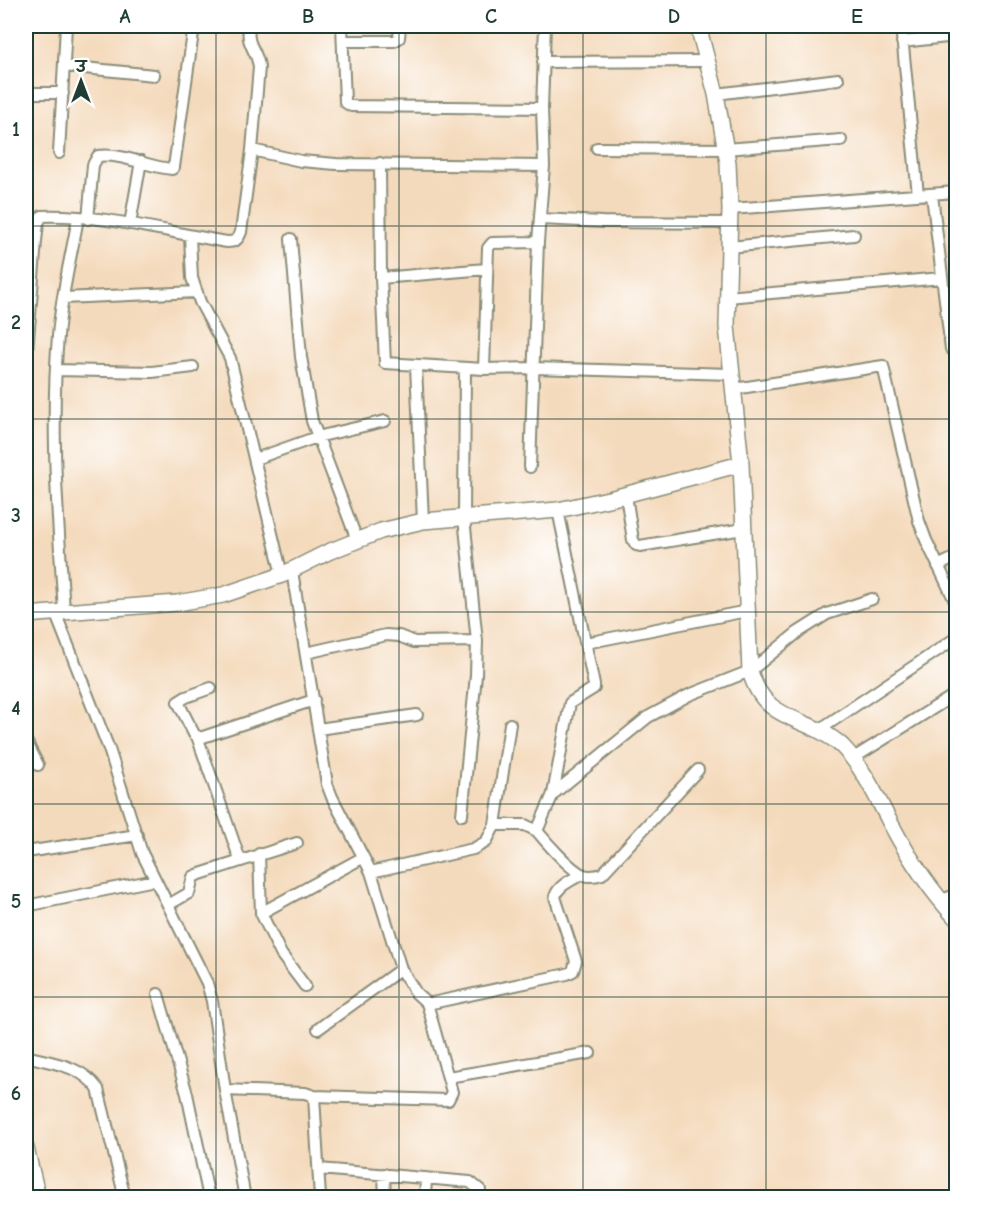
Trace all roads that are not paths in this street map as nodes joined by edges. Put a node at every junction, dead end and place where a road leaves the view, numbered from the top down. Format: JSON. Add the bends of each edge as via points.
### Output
{"nodes":[{"id":1,"x":66,"y":26,"type":"edge"},
{"id":2,"x":194,"y":26,"type":"edge"},
{"id":3,"x":249,"y":26,"type":"edge"},
{"id":4,"x":342,"y":26,"type":"edge"},
{"id":5,"x":400,"y":26,"type":"edge"},
{"id":6,"x":545,"y":26,"type":"edge"},
{"id":7,"x":698,"y":26,"type":"edge"},
{"id":8,"x":901,"y":26,"type":"edge"},
{"id":9,"x":957,"y":36,"type":"edge"},
{"id":10,"x":343,"y":41,"type":"junction"},
{"id":11,"x":902,"y":42,"type":"junction"},
{"id":12,"x":707,"y":61,"type":"junction"},
{"id":13,"x":543,"y":62,"type":"junction"},
{"id":14,"x":64,"y":66,"type":"junction"},
{"id":15,"x":154,"y":75,"type":"dead end"},
{"id":16,"x":838,"y":79,"type":"dead end"},
{"id":17,"x":26,"y":93,"type":"edge"},
{"id":18,"x":63,"y":93,"type":"junction"},
{"id":19,"x":716,"y":94,"type":"junction"},
{"id":20,"x":542,"y":108,"type":"junction"},
{"id":21,"x":841,"y":140,"type":"dead end"},
{"id":22,"x":597,"y":148,"type":"dead end"},
{"id":23,"x":725,"y":149,"type":"junction"},
{"id":24,"x":252,"y":150,"type":"junction"},
{"id":25,"x":59,"y":153,"type":"dead end"},
{"id":26,"x":141,"y":161,"type":"junction"},
{"id":27,"x":380,"y":163,"type":"junction"},
{"id":28,"x":544,"y":166,"type":"junction"},
{"id":29,"x":957,"y":192,"type":"edge"},
{"id":30,"x":918,"y":195,"type":"junction"},
{"id":31,"x":932,"y":195,"type":"junction"},
{"id":32,"x":730,"y":216,"type":"junction"},
{"id":33,"x":83,"y":219,"type":"junction"},
{"id":34,"x":540,"y":219,"type":"junction"},
{"id":35,"x":130,"y":225,"type":"junction"},
{"id":36,"x":854,"y":235,"type":"dead end"},
{"id":37,"x":190,"y":236,"type":"junction"},
{"id":38,"x":291,"y":239,"type":"dead end"},
{"id":39,"x":31,"y":241,"type":"edge"},
{"id":40,"x":538,"y":242,"type":"junction"},
{"id":41,"x":729,"y":247,"type":"junction"},
{"id":42,"x":486,"y":269,"type":"junction"},
{"id":43,"x":381,"y":278,"type":"junction"},
{"id":44,"x":942,"y":278,"type":"junction"},
{"id":45,"x":196,"y":292,"type":"junction"},
{"id":46,"x":727,"y":297,"type":"junction"},
{"id":47,"x":63,"y":298,"type":"junction"},
{"id":48,"x":957,"y":348,"type":"edge"},
{"id":49,"x":26,"y":364,"type":"edge"},
{"id":50,"x":416,"y":366,"type":"junction"},
{"id":51,"x":193,"y":367,"type":"dead end"},
{"id":52,"x":465,"y":368,"type":"junction"},
{"id":53,"x":533,"y":368,"type":"junction"},
{"id":54,"x":484,"y":369,"type":"junction"},
{"id":55,"x":56,"y":370,"type":"junction"},
{"id":56,"x":732,"y":381,"type":"junction"},
{"id":57,"x":385,"y":421,"type":"dead end"},
{"id":58,"x":317,"y":437,"type":"junction"},
{"id":59,"x":255,"y":459,"type":"junction"},
{"id":60,"x":741,"y":464,"type":"junction"},
{"id":61,"x":530,"y":467,"type":"dead end"},
{"id":62,"x":626,"y":495,"type":"junction"},
{"id":63,"x":558,"y":510,"type":"junction"},
{"id":64,"x":464,"y":518,"type":"junction"},
{"id":65,"x":423,"y":521,"type":"junction"},
{"id":66,"x":743,"y":529,"type":"junction"},
{"id":67,"x":357,"y":540,"type":"junction"},
{"id":68,"x":957,"y":556,"type":"edge"},
{"id":69,"x":938,"y":566,"type":"junction"},
{"id":70,"x":287,"y":573,"type":"junction"},
{"id":71,"x":873,"y":599,"type":"dead end"},
{"id":72,"x":957,"y":603,"type":"edge"},
{"id":73,"x":59,"y":611,"type":"junction"},
{"id":74,"x":747,"y":611,"type":"junction"},
{"id":75,"x":26,"y":615,"type":"edge"},
{"id":76,"x":957,"y":638,"type":"edge"},
{"id":77,"x":477,"y":641,"type":"junction"},
{"id":78,"x":586,"y":643,"type":"junction"},
{"id":79,"x":306,"y":653,"type":"junction"},
{"id":80,"x":750,"y":671,"type":"junction"},
{"id":81,"x":211,"y":688,"type":"dead end"},
{"id":82,"x":957,"y":694,"type":"edge"},
{"id":83,"x":314,"y":700,"type":"junction"},
{"id":84,"x":417,"y":715,"type":"dead end"},
{"id":85,"x":510,"y":724,"type":"dead end"},
{"id":86,"x":318,"y":729,"type":"junction"},
{"id":87,"x":819,"y":730,"type":"junction"},
{"id":88,"x":196,"y":736,"type":"junction"},
{"id":89,"x":26,"y":741,"type":"edge"},
{"id":90,"x":852,"y":759,"type":"junction"},
{"id":91,"x":39,"y":765,"type":"dead end"},
{"id":92,"x":698,"y":770,"type":"dead end"},
{"id":93,"x":553,"y":794,"type":"junction"},
{"id":94,"x":462,"y":815,"type":"dead end"},
{"id":95,"x":495,"y":825,"type":"junction"},
{"id":96,"x":537,"y":831,"type":"junction"},
{"id":97,"x":137,"y":835,"type":"junction"},
{"id":98,"x":297,"y":843,"type":"dead end"},
{"id":99,"x":26,"y":852,"type":"edge"},
{"id":100,"x":259,"y":854,"type":"junction"},
{"id":101,"x":363,"y":858,"type":"junction"},
{"id":102,"x":240,"y":860,"type":"junction"},
{"id":103,"x":371,"y":872,"type":"junction"},
{"id":104,"x":582,"y":874,"type":"junction"},
{"id":105,"x":155,"y":880,"type":"junction"},
{"id":106,"x":957,"y":896,"type":"edge"},
{"id":107,"x":941,"y":900,"type":"junction"},
{"id":108,"x":168,"y":905,"type":"junction"},
{"id":109,"x":26,"y":906,"type":"edge"},
{"id":110,"x":261,"y":913,"type":"junction"},
{"id":111,"x":957,"y":918,"type":"edge"},
{"id":112,"x":401,"y":969,"type":"junction"},
{"id":113,"x":305,"y":986,"type":"dead end"},
{"id":114,"x":158,"y":994,"type":"dead end"},
{"id":115,"x":426,"y":1002,"type":"junction"},
{"id":116,"x":318,"y":1029,"type":"dead end"},
{"id":117,"x":590,"y":1053,"type":"dead end"},
{"id":118,"x":26,"y":1056,"type":"edge"},
{"id":119,"x":448,"y":1077,"type":"junction"},
{"id":120,"x":225,"y":1090,"type":"junction"},
{"id":121,"x":314,"y":1096,"type":"junction"},
{"id":122,"x":26,"y":1149,"type":"edge"},
{"id":123,"x":319,"y":1169,"type":"junction"},
{"id":124,"x":384,"y":1174,"type":"junction"},
{"id":125,"x":426,"y":1178,"type":"junction"},
{"id":126,"x":38,"y":1197,"type":"edge"},
{"id":127,"x":125,"y":1197,"type":"edge"},
{"id":128,"x":209,"y":1197,"type":"edge"},
{"id":129,"x":245,"y":1197,"type":"edge"},
{"id":130,"x":320,"y":1197,"type":"edge"},
{"id":131,"x":385,"y":1197,"type":"edge"},
{"id":132,"x":425,"y":1197,"type":"edge"},
{"id":133,"x":480,"y":1197,"type":"edge"}],
"edges":[{"from":1,"to":14,"type":"street"},
{"from":2,"to":26,"type":"street","via":[[174,167],[166,169]]},
{"from":3,"to":24,"type":"street","via":[[248,42],[257,55],[259,67]]},
{"from":4,"to":10,"type":"street"},
{"from":5,"to":10,"type":"street","via":[[399,38],[394,41]]},
{"from":6,"to":13,"type":"street"},
{"from":7,"to":12,"type":"street"},
{"from":8,"to":11,"type":"street"},
{"from":9,"to":11,"type":"street"},
{"from":10,"to":20,"type":"street","via":[[345,102],[351,106]]},
{"from":11,"to":30,"type":"street"},
{"from":12,"to":13,"type":"street"},
{"from":12,"to":19,"type":"street"},
{"from":13,"to":20,"type":"street"},
{"from":14,"to":15,"type":"street"},
{"from":14,"to":18,"type":"street"},
{"from":16,"to":19,"type":"street"},
{"from":17,"to":18,"type":"street"},
{"from":18,"to":25,"type":"street"},
{"from":19,"to":23,"type":"street"},
{"from":20,"to":28,"type":"street"},
{"from":21,"to":23,"type":"street"},
{"from":22,"to":23,"type":"street"},
{"from":23,"to":32,"type":"street"},
{"from":24,"to":27,"type":"street","via":[[318,163]]},
{"from":24,"to":37,"type":"street","via":[[239,238],[227,242]]},
{"from":26,"to":33,"type":"street","via":[[104,155],[94,160]]},
{"from":26,"to":35,"type":"street"},
{"from":27,"to":28,"type":"street"},
{"from":27,"to":43,"type":"street"},
{"from":28,"to":34,"type":"street"},
{"from":29,"to":31,"type":"street"},
{"from":30,"to":31,"type":"street"},
{"from":30,"to":32,"type":"street"},
{"from":31,"to":44,"type":"street"},
{"from":32,"to":34,"type":"street","via":[[602,222]]},
{"from":32,"to":41,"type":"street"},
{"from":33,"to":35,"type":"street"},
{"from":33,"to":39,"type":"street","via":[[42,216]]},
{"from":33,"to":47,"type":"street"},
{"from":34,"to":40,"type":"street"},
{"from":35,"to":37,"type":"street"},
{"from":36,"to":41,"type":"street"},
{"from":37,"to":45,"type":"street","via":[[190,265]]},
{"from":38,"to":58,"type":"street","via":[[301,357]]},
{"from":39,"to":49,"type":"street"},
{"from":40,"to":42,"type":"street","via":[[492,243]]},
{"from":40,"to":53,"type":"street"},
{"from":41,"to":46,"type":"street"},
{"from":42,"to":43,"type":"street"},
{"from":42,"to":54,"type":"street"},
{"from":43,"to":50,"type":"street","via":[[385,363]]},
{"from":44,"to":46,"type":"street"},
{"from":44,"to":48,"type":"street","via":[[951,349]]},
{"from":45,"to":47,"type":"street"},
{"from":45,"to":59,"type":"street","via":[[230,358]]},
{"from":46,"to":56,"type":"street"},
{"from":47,"to":55,"type":"street"},
{"from":50,"to":52,"type":"street"},
{"from":50,"to":65,"type":"street"},
{"from":51,"to":55,"type":"street","via":[[152,372]]},
{"from":52,"to":54,"type":"street"},
{"from":52,"to":64,"type":"street"},
{"from":53,"to":54,"type":"street"},
{"from":53,"to":56,"type":"street"},
{"from":53,"to":61,"type":"street"},
{"from":55,"to":73,"type":"street"},
{"from":56,"to":60,"type":"street"},
{"from":56,"to":69,"type":"street","via":[[883,366],[919,521]]},
{"from":57,"to":58,"type":"street"},
{"from":58,"to":59,"type":"street"},
{"from":58,"to":67,"type":"street"},
{"from":59,"to":70,"type":"street"},
{"from":60,"to":62,"type":"street"},
{"from":60,"to":66,"type":"street"},
{"from":62,"to":63,"type":"street"},
{"from":62,"to":66,"type":"street","via":[[636,545]]},
{"from":63,"to":64,"type":"street"},
{"from":63,"to":78,"type":"street"},
{"from":64,"to":65,"type":"street"},
{"from":64,"to":77,"type":"street"},
{"from":65,"to":67,"type":"street"},
{"from":66,"to":74,"type":"street"},
{"from":67,"to":70,"type":"street"},
{"from":68,"to":69,"type":"street"},
{"from":69,"to":72,"type":"street"},
{"from":70,"to":73,"type":"street","via":[[205,599]]},
{"from":70,"to":79,"type":"street"},
{"from":71,"to":80,"type":"street","via":[[813,622]]},
{"from":73,"to":75,"type":"street"},
{"from":73,"to":97,"type":"street"},
{"from":74,"to":78,"type":"street"},
{"from":74,"to":80,"type":"street"},
{"from":76,"to":87,"type":"street"},
{"from":77,"to":79,"type":"street","via":[[414,642],[386,635]]},
{"from":77,"to":94,"type":"street"},
{"from":78,"to":93,"type":"street","via":[[594,688],[570,703]]},
{"from":79,"to":83,"type":"street"},
{"from":80,"to":87,"type":"street","via":[[753,684],[769,706]]},
{"from":80,"to":93,"type":"street","via":[[689,695],[648,717]]},
{"from":81,"to":88,"type":"street","via":[[178,702]]},
{"from":82,"to":90,"type":"street"},
{"from":83,"to":86,"type":"street"},
{"from":83,"to":88,"type":"street","via":[[205,737]]},
{"from":84,"to":86,"type":"street"},
{"from":85,"to":95,"type":"street"},
{"from":86,"to":101,"type":"street","via":[[327,784]]},
{"from":87,"to":90,"type":"street"},
{"from":88,"to":102,"type":"street"},
{"from":89,"to":91,"type":"street"},
{"from":90,"to":107,"type":"street","via":[[914,864]]},
{"from":92,"to":104,"type":"street","via":[[602,874]]},
{"from":93,"to":96,"type":"street"},
{"from":95,"to":96,"type":"street","via":[[525,825]]},
{"from":95,"to":103,"type":"street","via":[[486,842],[474,849]]},
{"from":96,"to":104,"type":"street"},
{"from":97,"to":99,"type":"street"},
{"from":97,"to":105,"type":"street"},
{"from":98,"to":100,"type":"street"},
{"from":100,"to":102,"type":"street"},
{"from":100,"to":110,"type":"street"},
{"from":101,"to":103,"type":"street"},
{"from":101,"to":110,"type":"street"},
{"from":102,"to":108,"type":"street","via":[[193,877],[189,893]]},
{"from":103,"to":112,"type":"street"},
{"from":104,"to":115,"type":"street","via":[[561,887],[555,897],[576,962],[573,971]]},
{"from":105,"to":108,"type":"street"},
{"from":105,"to":109,"type":"street"},
{"from":106,"to":107,"type":"street"},
{"from":107,"to":111,"type":"street"},
{"from":108,"to":120,"type":"street","via":[[210,993]]},
{"from":110,"to":113,"type":"street","via":[[281,954]]},
{"from":112,"to":115,"type":"street"},
{"from":112,"to":116,"type":"street"},
{"from":114,"to":128,"type":"street","via":[[183,1078]]},
{"from":115,"to":119,"type":"street"},
{"from":117,"to":119,"type":"street"},
{"from":118,"to":127,"type":"street","via":[[71,1067],[92,1080],[98,1089]]},
{"from":119,"to":121,"type":"street","via":[[452,1092],[448,1100]]},
{"from":120,"to":121,"type":"street"},
{"from":120,"to":129,"type":"street"},
{"from":121,"to":123,"type":"street"},
{"from":122,"to":126,"type":"street"},
{"from":123,"to":124,"type":"street"},
{"from":123,"to":130,"type":"street"},
{"from":124,"to":125,"type":"street"},
{"from":124,"to":131,"type":"street"},
{"from":125,"to":132,"type":"street"},
{"from":125,"to":133,"type":"street","via":[[470,1182],[480,1190]]}]}
